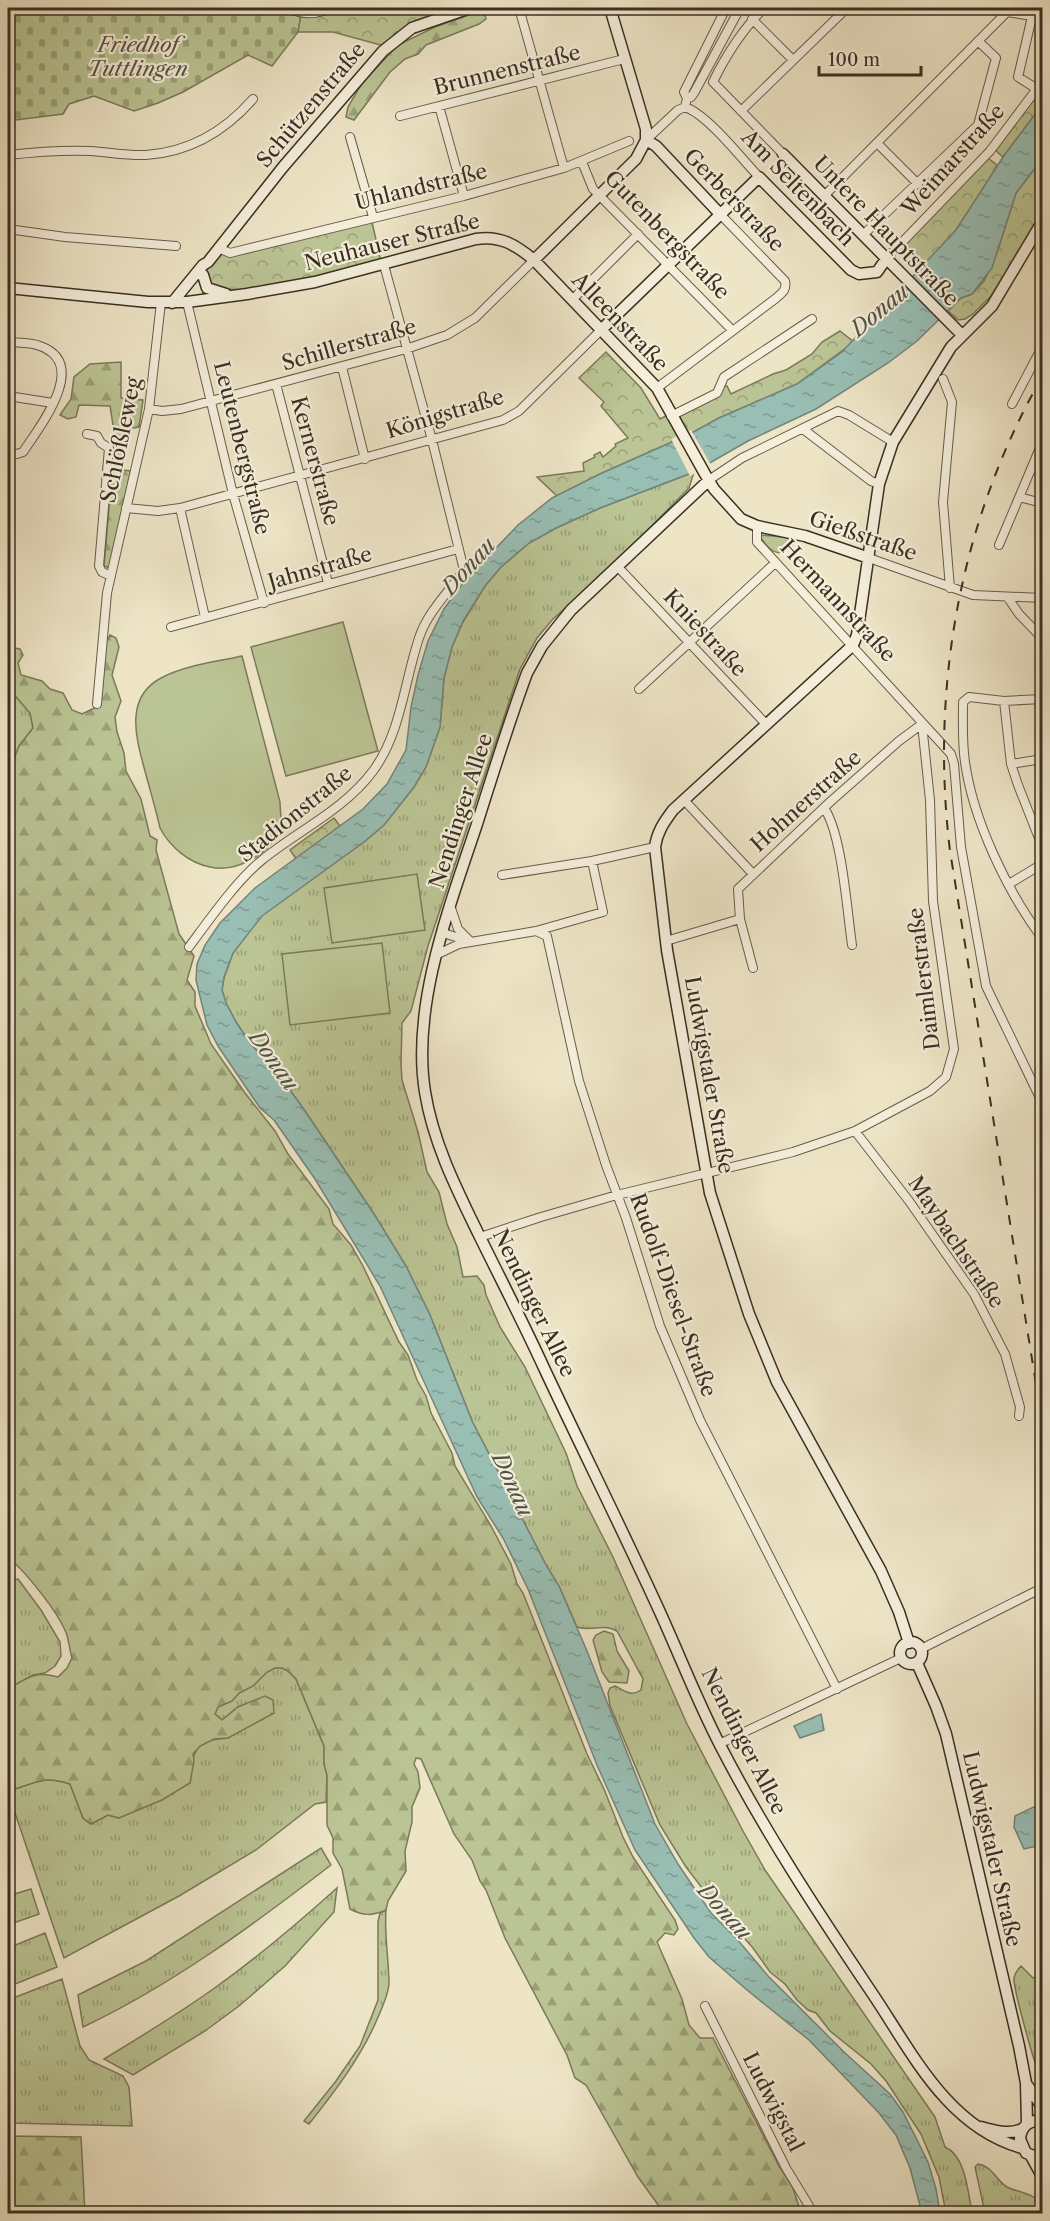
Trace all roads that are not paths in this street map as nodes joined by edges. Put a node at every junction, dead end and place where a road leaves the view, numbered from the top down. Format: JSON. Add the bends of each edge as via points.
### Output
{"nodes":[{"id":1,"x":289,"y":8,"type":"edge"},
{"id":2,"x":330,"y":8,"type":"edge"},
{"id":3,"x":470,"y":8,"type":"edge"},
{"id":4,"x":519,"y":8,"type":"edge"},
{"id":5,"x":610,"y":8,"type":"edge"},
{"id":6,"x":726,"y":8,"type":"edge"},
{"id":7,"x":740,"y":8,"type":"edge"},
{"id":8,"x":764,"y":8,"type":"edge"},
{"id":9,"x":847,"y":8,"type":"edge"},
{"id":10,"x":1033,"y":12,"type":"edge"},
{"id":11,"x":753,"y":19,"type":"junction"},
{"id":12,"x":978,"y":41,"type":"junction"},
{"id":13,"x":624,"y":58,"type":"junction"},
{"id":14,"x":793,"y":60,"type":"junction"},
{"id":15,"x":539,"y":80,"type":"junction"},
{"id":16,"x":1040,"y":86,"type":"edge"},
{"id":17,"x":254,"y":99,"type":"dead end"},
{"id":18,"x":686,"y":103,"type":"junction"},
{"id":19,"x":439,"y":106,"type":"junction"},
{"id":20,"x":741,"y":111,"type":"junction"},
{"id":21,"x":400,"y":116,"type":"dead end"},
{"id":22,"x":351,"y":137,"type":"dead end"},
{"id":23,"x":646,"y":140,"type":"junction"},
{"id":24,"x":629,"y":141,"type":"dead end"},
{"id":25,"x":877,"y":143,"type":"junction"},
{"id":26,"x":783,"y":154,"type":"joint"},
{"id":27,"x":8,"y":155,"type":"edge"},
{"id":28,"x":582,"y":162,"type":"junction"},
{"id":29,"x":564,"y":168,"type":"junction"},
{"id":30,"x":759,"y":177,"type":"junction"},
{"id":31,"x":918,"y":184,"type":"junction"},
{"id":32,"x":464,"y":196,"type":"junction"},
{"id":33,"x":600,"y":196,"type":"junction"},
{"id":34,"x":824,"y":196,"type":"junction"},
{"id":35,"x":720,"y":214,"type":"junction"},
{"id":36,"x":373,"y":217,"type":"junction"},
{"id":37,"x":1042,"y":222,"type":"edge"},
{"id":38,"x":8,"y":230,"type":"edge"},
{"id":39,"x":638,"y":234,"type":"junction"},
{"id":40,"x":863,"y":235,"type":"junction"},
{"id":41,"x":177,"y":246,"type":"dead end"},
{"id":42,"x":218,"y":248,"type":"junction"},
{"id":43,"x":886,"y":259,"type":"junction"},
{"id":44,"x":534,"y":260,"type":"junction"},
{"id":45,"x":208,"y":262,"type":"junction"},
{"id":46,"x":384,"y":265,"type":"junction"},
{"id":47,"x":669,"y":266,"type":"junction"},
{"id":48,"x":203,"y":275,"type":"junction"},
{"id":49,"x":8,"y":288,"type":"edge"},
{"id":50,"x":230,"y":297,"type":"junction"},
{"id":51,"x":572,"y":300,"type":"junction"},
{"id":52,"x":187,"y":302,"type":"junction"},
{"id":53,"x":164,"y":305,"type":"junction"},
{"id":54,"x":812,"y":320,"type":"dead end"},
{"id":55,"x":602,"y":330,"type":"junction"},
{"id":56,"x":732,"y":330,"type":"junction"},
{"id":57,"x":962,"y":335,"type":"junction"},
{"id":58,"x":8,"y":342,"type":"edge"},
{"id":59,"x":1042,"y":347,"type":"edge"},
{"id":60,"x":406,"y":349,"type":"junction"},
{"id":61,"x":342,"y":367,"type":"junction"},
{"id":62,"x":943,"y":379,"type":"dead end"},
{"id":63,"x":276,"y":384,"type":"junction"},
{"id":64,"x":657,"y":388,"type":"junction"},
{"id":65,"x":8,"y":396,"type":"edge"},
{"id":66,"x":210,"y":401,"type":"junction"},
{"id":67,"x":53,"y":403,"type":"junction"},
{"id":68,"x":1012,"y":404,"type":"dead end"},
{"id":69,"x":149,"y":408,"type":"junction"},
{"id":70,"x":671,"y":416,"type":"junction"},
{"id":71,"x":803,"y":429,"type":"junction"},
{"id":72,"x":680,"y":431,"type":"joint"},
{"id":73,"x":87,"y":434,"type":"dead end"},
{"id":74,"x":432,"y":440,"type":"junction"},
{"id":75,"x":893,"y":442,"type":"junction"},
{"id":76,"x":1042,"y":443,"type":"edge"},
{"id":77,"x":8,"y":453,"type":"edge"},
{"id":78,"x":365,"y":459,"type":"junction"},
{"id":79,"x":301,"y":476,"type":"junction"},
{"id":80,"x":709,"y":480,"type":"junction"},
{"id":81,"x":879,"y":484,"type":"junction"},
{"id":82,"x":233,"y":494,"type":"junction"},
{"id":83,"x":1019,"y":497,"type":"junction"},
{"id":84,"x":1042,"y":503,"type":"edge"},
{"id":85,"x":126,"y":508,"type":"junction"},
{"id":86,"x":180,"y":508,"type":"junction"},
{"id":87,"x":757,"y":526,"type":"junction"},
{"id":88,"x":999,"y":545,"type":"dead end"},
{"id":89,"x":458,"y":549,"type":"junction"},
{"id":90,"x":869,"y":558,"type":"junction"},
{"id":91,"x":775,"y":563,"type":"junction"},
{"id":92,"x":618,"y":567,"type":"junction"},
{"id":93,"x":111,"y":576,"type":"junction"},
{"id":94,"x":328,"y":583,"type":"junction"},
{"id":95,"x":952,"y":588,"type":"junction"},
{"id":96,"x":1008,"y":597,"type":"junction"},
{"id":97,"x":1042,"y":598,"type":"edge"},
{"id":98,"x":264,"y":603,"type":"junction"},
{"id":99,"x":205,"y":617,"type":"junction"},
{"id":100,"x":171,"y":627,"type":"dead end"},
{"id":101,"x":1042,"y":638,"type":"edge"},
{"id":102,"x":689,"y":642,"type":"junction"},
{"id":103,"x":853,"y":645,"type":"junction"},
{"id":104,"x":639,"y":689,"type":"dead end"},
{"id":105,"x":1042,"y":699,"type":"edge"},
{"id":106,"x":1004,"y":701,"type":"junction"},
{"id":107,"x":97,"y":704,"type":"dead end"},
{"id":108,"x":766,"y":724,"type":"junction"},
{"id":109,"x":922,"y":724,"type":"junction"},
{"id":110,"x":1042,"y":759,"type":"edge"},
{"id":111,"x":1011,"y":764,"type":"junction"},
{"id":112,"x":684,"y":800,"type":"junction"},
{"id":113,"x":824,"y":808,"type":"junction"},
{"id":114,"x":1042,"y":846,"type":"edge"},
{"id":115,"x":655,"y":847,"type":"junction"},
{"id":116,"x":592,"y":861,"type":"junction"},
{"id":117,"x":1042,"y":864,"type":"edge"},
{"id":118,"x":753,"y":874,"type":"junction"},
{"id":119,"x":502,"y":875,"type":"dead end"},
{"id":120,"x":1009,"y":884,"type":"junction"},
{"id":121,"x":451,"y":908,"type":"junction"},
{"id":122,"x":740,"y":919,"type":"junction"},
{"id":123,"x":536,"y":931,"type":"junction"},
{"id":124,"x":443,"y":933,"type":"junction"},
{"id":125,"x":1042,"y":938,"type":"edge"},
{"id":126,"x":470,"y":941,"type":"junction"},
{"id":127,"x":666,"y":941,"type":"junction"},
{"id":128,"x":459,"y":944,"type":"junction"},
{"id":129,"x":852,"y":945,"type":"dead end"},
{"id":130,"x":189,"y":947,"type":"dead end"},
{"id":131,"x":436,"y":955,"type":"junction"},
{"id":132,"x":753,"y":968,"type":"dead end"},
{"id":133,"x":1042,"y":1102,"type":"edge"},
{"id":134,"x":855,"y":1131,"type":"junction"},
{"id":135,"x":706,"y":1172,"type":"junction"},
{"id":136,"x":617,"y":1195,"type":"junction"},
{"id":137,"x":480,"y":1237,"type":"junction"},
{"id":138,"x":1019,"y":1416,"type":"dead end"},
{"id":139,"x":1042,"y":1588,"type":"edge"},
{"id":140,"x":909,"y":1643,"type":"junction"},
{"id":141,"x":921,"y":1649,"type":"junction"},
{"id":142,"x":901,"y":1658,"type":"junction"},
{"id":143,"x":917,"y":1663,"type":"junction"},
{"id":144,"x":837,"y":1689,"type":"junction"},
{"id":145,"x":719,"y":1744,"type":"junction"},
{"id":146,"x":705,"y":2006,"type":"dead end"},
{"id":147,"x":1026,"y":2083,"type":"junction"},
{"id":148,"x":1042,"y":2107,"type":"edge"},
{"id":149,"x":1042,"y":2121,"type":"edge"},
{"id":150,"x":975,"y":2126,"type":"junction"},
{"id":151,"x":1025,"y":2127,"type":"junction"},
{"id":152,"x":1032,"y":2153,"type":"edge"},
{"id":153,"x":1042,"y":2176,"type":"edge"},
{"id":154,"x":813,"y":2214,"type":"edge"}],
"edges":[{"from":1,"to":2,"type":"street","via":[[303,13]]},
{"from":3,"to":42,"type":"street","name":"Schützenstraße","via":[[412,28],[382,51]]},
{"from":4,"to":15,"type":"street"},
{"from":5,"to":13,"type":"street"},
{"from":6,"to":18,"type":"street","via":[[684,92]]},
{"from":7,"to":18,"type":"street"},
{"from":8,"to":11,"type":"street"},
{"from":9,"to":14,"type":"street"},
{"from":10,"to":12,"type":"street","via":[[1007,12]]},
{"from":10,"to":16,"type":"street","via":[[1018,77]]},
{"from":11,"to":14,"type":"street"},
{"from":11,"to":20,"type":"street","via":[[713,82]]},
{"from":12,"to":25,"type":"street"},
{"from":12,"to":31,"type":"street","via":[[996,58],[978,125]]},
{"from":13,"to":15,"type":"street","name":"Brunnenstraße"},
{"from":13,"to":23,"type":"street"},
{"from":14,"to":20,"type":"street"},
{"from":15,"to":19,"type":"street","name":"Brunnenstraße"},
{"from":15,"to":29,"type":"street"},
{"from":16,"to":43,"type":"street","name":"Weimarstraße","via":[[990,151]]},
{"from":17,"to":27,"type":"street","via":[[219,131],[168,151],[145,155],[41,151]]},
{"from":18,"to":23,"type":"street"},
{"from":18,"to":30,"type":"street","name":"Am Seltenbach"},
{"from":19,"to":21,"type":"street","name":"Brunnenstraße"},
{"from":19,"to":32,"type":"street"},
{"from":20,"to":26,"type":"street"},
{"from":22,"to":36,"type":"street"},
{"from":23,"to":33,"type":"street","via":[[640,154]]},
{"from":23,"to":35,"type":"street","name":"Gerberstraße"},
{"from":24,"to":28,"type":"street","name":"Uhlandstraße"},
{"from":25,"to":31,"type":"street"},
{"from":25,"to":34,"type":"street"},
{"from":26,"to":34,"type":"street","name":"Untere Hauptstraße"},
{"from":28,"to":29,"type":"street","name":"Uhlandstraße"},
{"from":28,"to":33,"type":"street","name":"Gutenbergstraße"},
{"from":29,"to":32,"type":"street","name":"Uhlandstraße"},
{"from":30,"to":35,"type":"street","name":"Königstraße"},
{"from":30,"to":43,"type":"street","name":"Am Seltenbach","via":[[851,270],[859,274],[877,272]]},
{"from":31,"to":40,"type":"street"},
{"from":32,"to":36,"type":"street","name":"Uhlandstraße"},
{"from":33,"to":39,"type":"street","name":"Gutenbergstraße"},
{"from":33,"to":44,"type":"street"},
{"from":34,"to":40,"type":"street","name":"Untere Hauptstraße"},
{"from":35,"to":47,"type":"street","name":"Königstraße"},
{"from":35,"to":56,"type":"street","name":"Gerberstraße","via":[[785,280],[786,287]]},
{"from":36,"to":42,"type":"street","name":"Uhlandstraße","via":[[230,253]]},
{"from":37,"to":57,"type":"street","via":[[997,299]]},
{"from":38,"to":41,"type":"street"},
{"from":39,"to":47,"type":"street","name":"Gutenbergstraße"},
{"from":39,"to":51,"type":"street"},
{"from":40,"to":43,"type":"street","name":"Untere Hauptstraße"},
{"from":42,"to":45,"type":"street","name":"Schützenstraße"},
{"from":43,"to":57,"type":"street","name":"Untere Hauptstraße"},
{"from":44,"to":46,"type":"street","name":"Neuhauser Straße","via":[[508,242],[491,237]]},
{"from":44,"to":51,"type":"street","name":"Alleenstraße"},
{"from":44,"to":60,"type":"street","name":"Schillerstraße","via":[[461,328]]},
{"from":45,"to":48,"type":"street","name":"Schützenstraße"},
{"from":45,"to":53,"type":"street","name":"Schützenstraße"},
{"from":46,"to":50,"type":"street","name":"Neuhauser Straße"},
{"from":46,"to":60,"type":"street"},
{"from":47,"to":55,"type":"street","name":"Königstraße"},
{"from":47,"to":56,"type":"street","name":"Gutenbergstraße"},
{"from":48,"to":50,"type":"street","via":[[207,288]]},
{"from":48,"to":52,"type":"street","name":"Schützenstraße","via":[[186,296]]},
{"from":49,"to":53,"type":"street","name":"Neuhauser Straße"},
{"from":50,"to":52,"type":"street","name":"Neuhauser Straße"},
{"from":51,"to":55,"type":"street","name":"Alleenstraße"},
{"from":52,"to":53,"type":"street","name":"Neuhauser Straße"},
{"from":52,"to":66,"type":"street","name":"Leutenbergstraße"},
{"from":53,"to":69,"type":"street","name":"Schlößleweg"},
{"from":54,"to":70,"type":"street","via":[[724,377],[717,393]]},
{"from":55,"to":64,"type":"street","name":"Alleenstraße"},
{"from":55,"to":74,"type":"street","name":"Königstraße","via":[[512,417]]},
{"from":56,"to":64,"type":"street"},
{"from":57,"to":75,"type":"street"},
{"from":58,"to":67,"type":"street","via":[[36,344],[56,358],[63,377]]},
{"from":59,"to":68,"type":"street"},
{"from":60,"to":61,"type":"street","name":"Schillerstraße"},
{"from":60,"to":74,"type":"street"},
{"from":61,"to":63,"type":"street","name":"Schillerstraße"},
{"from":61,"to":78,"type":"street"},
{"from":62,"to":95,"type":"street","via":[[952,402],[943,502]]},
{"from":63,"to":66,"type":"street","name":"Schillerstraße"},
{"from":63,"to":79,"type":"street","name":"Kernerstraße"},
{"from":64,"to":70,"type":"street","name":"Alleenstraße"},
{"from":65,"to":67,"type":"street"},
{"from":66,"to":69,"type":"street","name":"Schillerstraße","via":[[181,409]]},
{"from":66,"to":82,"type":"street","name":"Leutenbergstraße"},
{"from":67,"to":77,"type":"street","via":[[23,452]]},
{"from":69,"to":85,"type":"street","name":"Schlößleweg"},
{"from":70,"to":72,"type":"street","name":"Alleenstraße"},
{"from":71,"to":75,"type":"street","via":[[838,411]]},
{"from":71,"to":80,"type":"street","via":[[742,458]]},
{"from":71,"to":81,"type":"street"},
{"from":72,"to":80,"type":"street","name":"Hermannstraße"},
{"from":73,"to":93,"type":"street","name":"Schlößleweg","via":[[97,436],[109,448],[99,566]]},
{"from":74,"to":78,"type":"street","name":"Königstraße"},
{"from":74,"to":89,"type":"street"},
{"from":75,"to":81,"type":"street"},
{"from":76,"to":83,"type":"street"},
{"from":78,"to":79,"type":"street","name":"Königstraße"},
{"from":79,"to":82,"type":"street","name":"Königstraße"},
{"from":79,"to":94,"type":"street","name":"Kernerstraße"},
{"from":80,"to":87,"type":"street","name":"Hermannstraße","via":[[741,519]]},
{"from":80,"to":92,"type":"street","name":"Nendinger Allee"},
{"from":81,"to":90,"type":"street"},
{"from":82,"to":86,"type":"street","name":"Königstraße"},
{"from":82,"to":98,"type":"street","name":"Leutenbergstraße"},
{"from":83,"to":84,"type":"street"},
{"from":83,"to":88,"type":"street"},
{"from":85,"to":86,"type":"street","name":"Königstraße"},
{"from":85,"to":93,"type":"street","name":"Schlößleweg"},
{"from":86,"to":99,"type":"street"},
{"from":87,"to":90,"type":"street","name":"Gießstraße","via":[[804,536]]},
{"from":87,"to":91,"type":"street","name":"Hermannstraße","via":[[757,542]]},
{"from":89,"to":94,"type":"street","name":"Jahnstraße"},
{"from":89,"to":130,"type":"street","name":"Stadionstraße","via":[[464,570],[424,625],[392,736],[375,768],[339,807],[260,862]]},
{"from":90,"to":95,"type":"street","name":"Gießstraße"},
{"from":90,"to":103,"type":"street"},
{"from":91,"to":102,"type":"street"},
{"from":91,"to":103,"type":"street","name":"Hermannstraße"},
{"from":92,"to":102,"type":"street","name":"Kniestraße"},
{"from":92,"to":121,"type":"street","name":"Nendinger Allee","via":[[571,610],[542,646],[527,673]]},
{"from":93,"to":107,"type":"street","name":"Schlößleweg"},
{"from":94,"to":98,"type":"street","name":"Jahnstraße"},
{"from":95,"to":96,"type":"street","name":"Gießstraße","via":[[973,595]]},
{"from":96,"to":97,"type":"street","name":"Gießstraße"},
{"from":96,"to":101,"type":"street"},
{"from":98,"to":99,"type":"street","name":"Jahnstraße"},
{"from":99,"to":100,"type":"street","name":"Jahnstraße"},
{"from":102,"to":104,"type":"street"},
{"from":102,"to":108,"type":"street","name":"Kniestraße"},
{"from":103,"to":108,"type":"street","name":"Ludwigstaler Straße"},
{"from":103,"to":109,"type":"street","name":"Hermannstraße"},
{"from":105,"to":106,"type":"street"},
{"from":106,"to":111,"type":"street"},
{"from":106,"to":120,"type":"street","via":[[965,699],[963,737],[969,784]]},
{"from":108,"to":112,"type":"street","name":"Ludwigstaler Straße"},
{"from":109,"to":113,"type":"street","name":"Hohnerstraße"},
{"from":109,"to":133,"type":"street","name":"Hermannstraße","via":[[951,754],[961,847],[986,986]]},
{"from":109,"to":134,"type":"street","name":"Daimlerstraße","via":[[930,800],[933,902],[954,1049],[946,1077],[930,1091]]},
{"from":110,"to":111,"type":"street"},
{"from":111,"to":114,"type":"street"},
{"from":112,"to":115,"type":"street","name":"Ludwigstaler Straße","via":[[662,824]]},
{"from":112,"to":118,"type":"street"},
{"from":113,"to":118,"type":"street","name":"Hohnerstraße"},
{"from":113,"to":129,"type":"street","via":[[836,836]]},
{"from":115,"to":116,"type":"street"},
{"from":115,"to":127,"type":"street","name":"Ludwigstaler Straße"},
{"from":116,"to":119,"type":"street"},
{"from":116,"to":123,"type":"street","via":[[603,912]]},
{"from":117,"to":120,"type":"street"},
{"from":118,"to":122,"type":"street","name":"Hohnerstraße","via":[[738,889]]},
{"from":120,"to":125,"type":"street"},
{"from":121,"to":124,"type":"street","name":"Nendinger Allee"},
{"from":121,"to":126,"type":"street","via":[[458,929]]},
{"from":122,"to":127,"type":"street"},
{"from":122,"to":132,"type":"street","name":"Hohnerstraße"},
{"from":123,"to":126,"type":"street"},
{"from":123,"to":136,"type":"street","name":"Rudolf-Diesel-Straße","via":[[547,936],[579,1081]]},
{"from":124,"to":126,"type":"street"},
{"from":124,"to":128,"type":"street","via":[[449,942]]},
{"from":124,"to":131,"type":"street","name":"Nendinger Allee"},
{"from":126,"to":128,"type":"street"},
{"from":127,"to":135,"type":"street","name":"Ludwigstaler Straße"},
{"from":128,"to":131,"type":"street"},
{"from":131,"to":137,"type":"street","name":"Nendinger Allee","via":[[424,1032],[425,1093],[442,1155]]},
{"from":134,"to":135,"type":"street","name":"Daimlerstraße","via":[[793,1152]]},
{"from":134,"to":138,"type":"street","name":"Maybachstraße","via":[[974,1294],[1005,1354]]},
{"from":135,"to":136,"type":"street","name":"Daimlerstraße"},
{"from":135,"to":140,"type":"street","name":"Ludwigstaler Straße","via":[[748,1314],[777,1382],[882,1571]]},
{"from":136,"to":137,"type":"street","name":"Daimlerstraße"},
{"from":136,"to":144,"type":"street","name":"Rudolf-Diesel-Straße","via":[[660,1326],[697,1413]]},
{"from":137,"to":145,"type":"street","name":"Nendinger Allee"},
{"from":139,"to":141,"type":"street"},
{"from":140,"to":141,"type":"street"},
{"from":140,"to":142,"type":"street","via":[[901,1649]]},
{"from":141,"to":143,"type":"street"},
{"from":142,"to":143,"type":"street","via":[[909,1664]]},
{"from":142,"to":144,"type":"street"},
{"from":143,"to":147,"type":"street","name":"Ludwigstaler Straße","via":[[946,1734]]},
{"from":144,"to":145,"type":"street"},
{"from":145,"to":150,"type":"street","name":"Nendinger Allee","via":[[769,1833],[854,1966],[939,2092]]},
{"from":146,"to":154,"type":"street","name":"Ludwigstal"},
{"from":147,"to":148,"type":"street"},
{"from":147,"to":149,"type":"street","name":"Ludwigstaler Straße"},
{"from":147,"to":151,"type":"street","name":"Ludwigstaler Straße"},
{"from":149,"to":151,"type":"street","via":[[1032,2121]]},
{"from":150,"to":151,"type":"street","via":[[1001,2132]]},
{"from":150,"to":152,"type":"street","name":"Nendinger Allee","via":[[999,2141]]},
{"from":151,"to":152,"type":"street","name":"Ludwigstaler Straße","via":[[1020,2139]]},
{"from":152,"to":153,"type":"street"}]}
